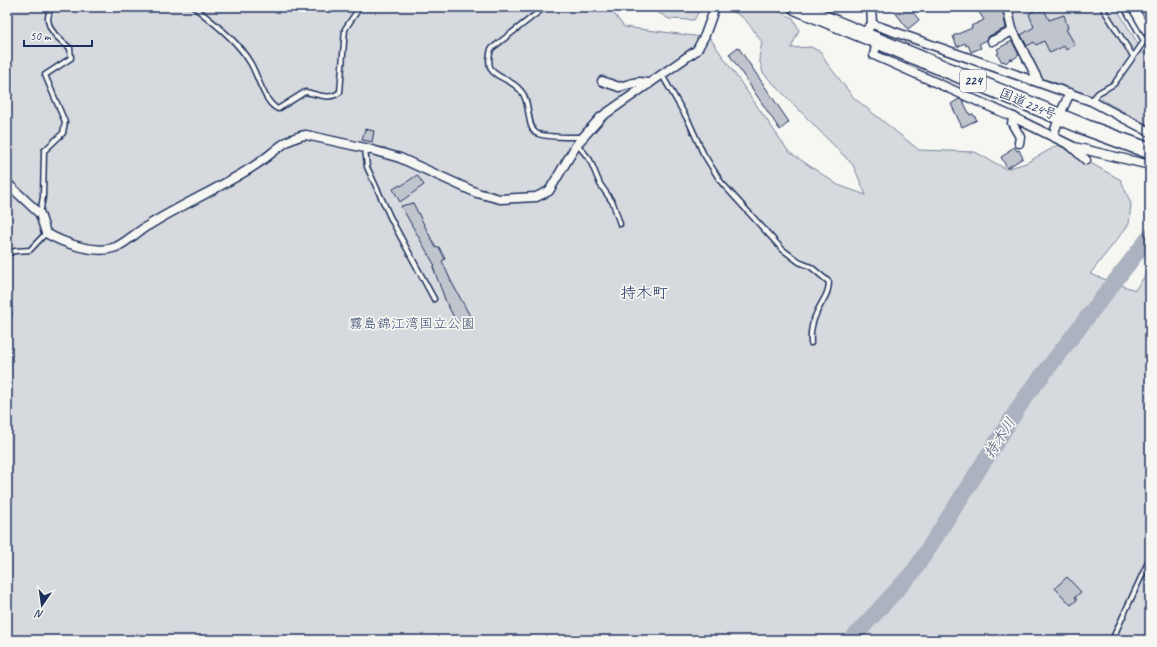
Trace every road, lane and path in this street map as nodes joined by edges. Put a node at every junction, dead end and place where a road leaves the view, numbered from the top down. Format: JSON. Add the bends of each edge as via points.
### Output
{"nodes":[{"id":1,"x":52,"y":7,"type":"edge"},
{"id":2,"x":194,"y":7,"type":"edge"},
{"id":3,"x":360,"y":7,"type":"edge"},
{"id":4,"x":545,"y":7,"type":"edge"},
{"id":5,"x":716,"y":7,"type":"edge"},
{"id":6,"x":796,"y":7,"type":"edge"},
{"id":7,"x":871,"y":7,"type":"edge"},
{"id":8,"x":1008,"y":7,"type":"edge"},
{"id":9,"x":1102,"y":7,"type":"edge"},
{"id":10,"x":1124,"y":7,"type":"edge"},
{"id":11,"x":867,"y":30,"type":"junction"},
{"id":12,"x":1013,"y":31,"type":"junction"},
{"id":13,"x":1150,"y":33,"type":"edge"},
{"id":14,"x":878,"y":41,"type":"junction"},
{"id":15,"x":992,"y":41,"type":"dead end"},
{"id":16,"x":1144,"y":41,"type":"junction"},
{"id":17,"x":1133,"y":56,"type":"junction"},
{"id":18,"x":662,"y":74,"type":"junction"},
{"id":19,"x":602,"y":81,"type":"dead end"},
{"id":20,"x":1039,"y":82,"type":"junction"},
{"id":21,"x":648,"y":84,"type":"junction"},
{"id":22,"x":1070,"y":93,"type":"junction"},
{"id":23,"x":1092,"y":101,"type":"junction"},
{"id":24,"x":1062,"y":110,"type":"dead end"},
{"id":25,"x":1014,"y":117,"type":"junction"},
{"id":26,"x":1057,"y":124,"type":"dead end"},
{"id":27,"x":1150,"y":132,"type":"edge"},
{"id":28,"x":1053,"y":136,"type":"junction"},
{"id":29,"x":583,"y":137,"type":"junction"},
{"id":30,"x":1019,"y":143,"type":"dead end"},
{"id":31,"x":577,"y":144,"type":"junction"},
{"id":32,"x":1068,"y":144,"type":"junction"},
{"id":33,"x":365,"y":148,"type":"junction"},
{"id":34,"x":1150,"y":151,"type":"edge"},
{"id":35,"x":1086,"y":160,"type":"dead end"},
{"id":36,"x":1150,"y":165,"type":"edge"},
{"id":37,"x":7,"y":183,"type":"edge"},
{"id":38,"x":40,"y":214,"type":"junction"},
{"id":39,"x":620,"y":224,"type":"dead end"},
{"id":40,"x":46,"y":233,"type":"junction"},
{"id":41,"x":7,"y":254,"type":"edge"},
{"id":42,"x":434,"y":299,"type":"dead end"},
{"id":43,"x":7,"y":304,"type":"edge"},
{"id":44,"x":7,"y":320,"type":"edge"},
{"id":45,"x":811,"y":343,"type":"dead end"},
{"id":46,"x":1150,"y":558,"type":"edge"},
{"id":47,"x":1112,"y":640,"type":"edge"}],
"edges":[{"from":1,"to":38,"type":"lane","via":[[49,12],[49,27],[56,38],[70,48],[71,58],[45,75],[65,122],[63,133],[44,151]]},
{"from":2,"to":3,"type":"lane","via":[[243,51],[270,103],[278,109],[305,92],[323,97],[335,96],[340,92],[345,29]]},
{"from":4,"to":29,"type":"lane","via":[[491,49],[489,65],[494,74],[521,90],[527,101],[532,129],[538,134]]},
{"from":5,"to":18,"type":"street","via":[[697,50]]},
{"from":6,"to":11,"type":"highway","name":"国道224号","number":"224"},
{"from":7,"to":11,"type":"street"},
{"from":8,"to":12,"type":"street"},
{"from":9,"to":17,"type":"lane"},
{"from":10,"to":16,"type":"lane"},
{"from":11,"to":14,"type":"highway","name":"国道224号","number":"224"},
{"from":11,"to":20,"type":"street"},
{"from":12,"to":15,"type":"street"},
{"from":12,"to":20,"type":"street"},
{"from":13,"to":16,"type":"lane"},
{"from":14,"to":25,"type":"street","via":[[874,55]]},
{"from":14,"to":34,"type":"highway","name":"国道224号","number":"224","via":[[1087,128]]},
{"from":16,"to":17,"type":"lane"},
{"from":17,"to":23,"type":"lane","via":[[1114,84]]},
{"from":18,"to":21,"type":"street"},
{"from":18,"to":45,"type":"lane","via":[[689,122],[702,153],[721,182],[782,249],[828,282],[829,291],[816,312],[810,331]]},
{"from":19,"to":21,"type":"street","via":[[619,87],[642,81]]},
{"from":20,"to":22,"type":"street"},
{"from":21,"to":29,"type":"street","via":[[601,117]]},
{"from":22,"to":23,"type":"street"},
{"from":22,"to":24,"type":"street"},
{"from":23,"to":27,"type":"street"},
{"from":25,"to":28,"type":"street"},
{"from":25,"to":30,"type":"street","via":[[1012,123],[1020,137]]},
{"from":26,"to":28,"type":"street"},
{"from":28,"to":32,"type":"street"},
{"from":29,"to":31,"type":"street"},
{"from":31,"to":33,"type":"street","via":[[549,191],[536,197],[500,199],[477,193],[400,158]]},
{"from":31,"to":39,"type":"lane","via":[[590,160],[600,184],[613,203]]},
{"from":32,"to":35,"type":"street"},
{"from":32,"to":36,"type":"street"},
{"from":33,"to":40,"type":"street","via":[[306,134],[296,136],[284,142],[258,164],[148,225],[116,247],[96,249],[80,246]]},
{"from":33,"to":42,"type":"lane","via":[[367,168]]},
{"from":37,"to":38,"type":"street"},
{"from":38,"to":40,"type":"street"},
{"from":40,"to":41,"type":"lane","via":[[30,250]]},
{"from":43,"to":44,"type":"lane"},
{"from":46,"to":47,"type":"lane"}]}
